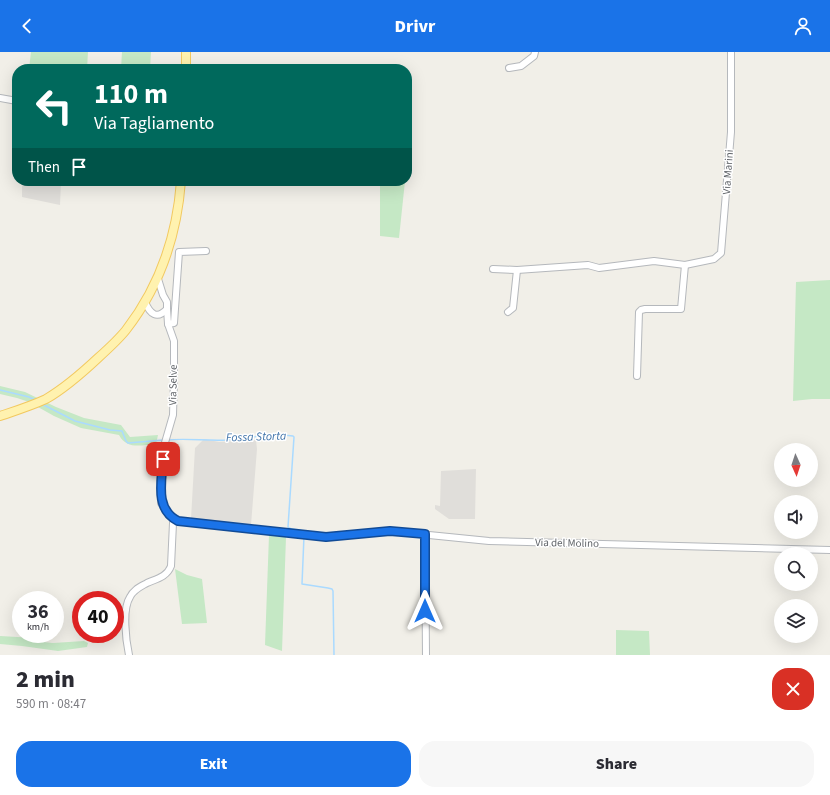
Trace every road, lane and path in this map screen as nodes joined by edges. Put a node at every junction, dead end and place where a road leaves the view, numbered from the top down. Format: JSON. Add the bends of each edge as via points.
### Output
{"nodes":[{"id":1,"x":186,"y":52,"type":"edge"},
{"id":2,"x":534,"y":52,"type":"edge"},
{"id":3,"x":731,"y":52,"type":"edge"},
{"id":4,"x":186,"y":64,"type":"edge"},
{"id":5,"x":509,"y":68,"type":"dead end"},
{"id":6,"x":0,"y":98,"type":"edge"},
{"id":7,"x":12,"y":99,"type":"edge"},
{"id":8,"x":181,"y":186,"type":"edge"},
{"id":9,"x":206,"y":251,"type":"dead end"},
{"id":10,"x":685,"y":265,"type":"junction"},
{"id":11,"x":493,"y":269,"type":"dead end"},
{"id":12,"x":517,"y":270,"type":"junction"},
{"id":13,"x":158,"y":279,"type":"junction"},
{"id":14,"x":162,"y":295,"type":"junction"},
{"id":15,"x":147,"y":299,"type":"junction"},
{"id":16,"x":167,"y":309,"type":"junction"},
{"id":17,"x":508,"y":312,"type":"dead end"},
{"id":18,"x":151,"y":313,"type":"junction"},
{"id":19,"x":137,"y":315,"type":"junction"},
{"id":20,"x":158,"y":315,"type":"junction"},
{"id":21,"x":168,"y":324,"type":"junction"},
{"id":22,"x":637,"y":376,"type":"dead end"},
{"id":23,"x":0,"y":416,"type":"edge"},
{"id":24,"x":175,"y":520,"type":"junction"},
{"id":25,"x":425,"y":534,"type":"junction"},
{"id":26,"x":830,"y":550,"type":"edge"},
{"id":27,"x":129,"y":655,"type":"edge"},
{"id":28,"x":426,"y":655,"type":"edge"}],
"edges":[{"from":1,"to":4,"type":"main road"},
{"from":2,"to":5,"type":"street","via":[[534,56],[521,66]]},
{"from":3,"to":10,"type":"street","name":"Via Marini","via":[[731,132],[721,253],[714,259]]},
{"from":6,"to":7,"type":"street"},
{"from":8,"to":13,"type":"main road","via":[[173,235]]},
{"from":9,"to":21,"type":"street","via":[[179,252],[174,323]]},
{"from":10,"to":12,"type":"street","name":"Via Marini","via":[[654,261],[599,268],[588,265]]},
{"from":10,"to":22,"type":"street","via":[[681,308],[645,309],[639,312]]},
{"from":11,"to":12,"type":"street","name":"Via Marini"},
{"from":12,"to":17,"type":"street","via":[[513,308]]},
{"from":13,"to":14,"type":"street","name":"Via Selve"},
{"from":13,"to":15,"type":"main road"},
{"from":14,"to":15,"type":"street"},
{"from":14,"to":16,"type":"street","name":"Via Selve","via":[[167,302]]},
{"from":15,"to":18,"type":"street"},
{"from":15,"to":19,"type":"main road"},
{"from":16,"to":20,"type":"street"},
{"from":16,"to":21,"type":"street","name":"Via Selve"},
{"from":18,"to":19,"type":"street"},
{"from":18,"to":20,"type":"street"},
{"from":19,"to":23,"type":"main road","via":[[125,331],[73,381],[46,399]]},
{"from":20,"to":21,"type":"street"},
{"from":21,"to":24,"type":"street","name":"Via Selve","via":[[174,341],[173,415],[164,446],[161,503]]},
{"from":24,"to":25,"type":"street","name":"Via del Molino","via":[[334,537],[390,531]]},
{"from":24,"to":27,"type":"street","via":[[170,570],[129,597]]},
{"from":25,"to":26,"type":"street","name":"Via del Molino","via":[[489,541]]},
{"from":25,"to":28,"type":"street"}]}
